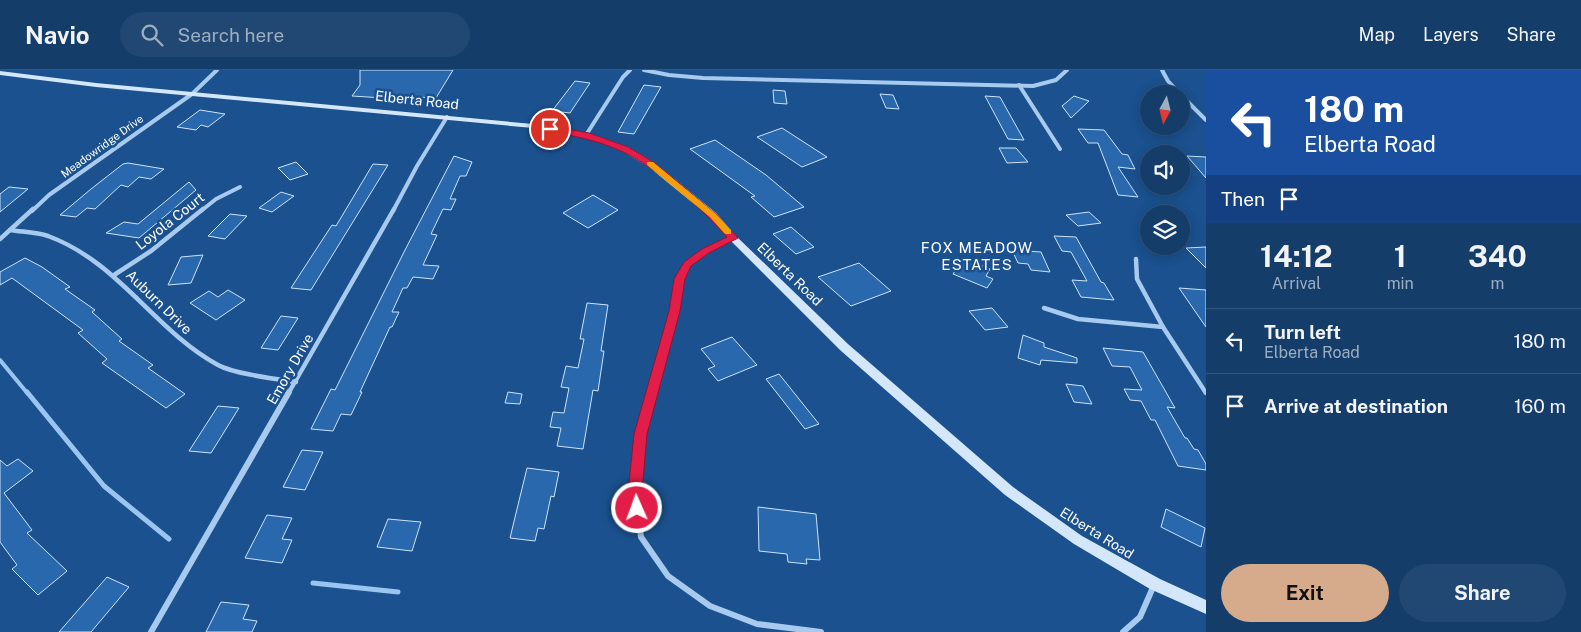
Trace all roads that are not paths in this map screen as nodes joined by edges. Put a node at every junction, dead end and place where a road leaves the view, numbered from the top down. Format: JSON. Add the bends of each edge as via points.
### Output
{"nodes":[{"id":1,"x":217,"y":70,"type":"edge"},
{"id":2,"x":630,"y":70,"type":"edge"},
{"id":3,"x":644,"y":70,"type":"edge"},
{"id":4,"x":1068,"y":70,"type":"edge"},
{"id":5,"x":1162,"y":70,"type":"edge"},
{"id":6,"x":0,"y":73,"type":"edge"},
{"id":7,"x":1019,"y":85,"type":"junction"},
{"id":8,"x":1172,"y":85,"type":"edge"},
{"id":9,"x":192,"y":94,"type":"junction"},
{"id":10,"x":1190,"y":103,"type":"edge"},
{"id":11,"x":447,"y":117,"type":"junction"},
{"id":12,"x":1206,"y":120,"type":"edge"},
{"id":13,"x":586,"y":135,"type":"junction"},
{"id":14,"x":1060,"y":149,"type":"dead end"},
{"id":15,"x":240,"y":187,"type":"dead end"},
{"id":16,"x":10,"y":230,"type":"junction"},
{"id":17,"x":733,"y":238,"type":"junction"},
{"id":18,"x":0,"y":239,"type":"edge"},
{"id":19,"x":1136,"y":259,"type":"dead end"},
{"id":20,"x":114,"y":275,"type":"junction"},
{"id":21,"x":1044,"y":308,"type":"dead end"},
{"id":22,"x":1163,"y":326,"type":"junction"},
{"id":23,"x":296,"y":382,"type":"junction"},
{"id":24,"x":1206,"y":393,"type":"edge"},
{"id":25,"x":1154,"y":584,"type":"junction"},
{"id":26,"x":1206,"y":607,"type":"edge"},
{"id":27,"x":757,"y":628,"type":"edge"},
{"id":28,"x":152,"y":632,"type":"edge"},
{"id":29,"x":821,"y":632,"type":"edge"},
{"id":30,"x":1124,"y":632,"type":"edge"}],
"edges":[{"from":1,"to":9,"type":"street","name":"Meadowridge Drive"},
{"from":2,"to":13,"type":"street"},
{"from":3,"to":7,"type":"street","via":[[702,78]]},
{"from":4,"to":7,"type":"street","via":[[1051,82]]},
{"from":5,"to":8,"type":"street"},
{"from":6,"to":9,"type":"street","name":"Elberta Road"},
{"from":7,"to":14,"type":"street"},
{"from":9,"to":11,"type":"street","name":"Elberta Road"},
{"from":9,"to":16,"type":"street","name":"Meadowridge Drive","via":[[49,195]]},
{"from":10,"to":12,"type":"street"},
{"from":11,"to":13,"type":"street","name":"Elberta Road"},
{"from":11,"to":23,"type":"street","name":"Emory Drive","via":[[416,166]]},
{"from":13,"to":17,"type":"street","name":"Elberta Road","via":[[625,149],[652,165],[713,216]]},
{"from":15,"to":20,"type":"street","name":"Loyola Court","via":[[216,199],[151,251]]},
{"from":16,"to":18,"type":"street","name":"Meadowridge Drive"},
{"from":16,"to":20,"type":"street","name":"Auburn Drive","via":[[46,235],[75,248]]},
{"from":17,"to":25,"type":"street","name":"Elberta Road","via":[[844,347],[1009,490],[1078,540]]},
{"from":17,"to":27,"type":"street","via":[[705,251],[688,264],[679,279],[674,311],[641,434],[635,493],[641,537],[668,576],[710,606]]},
{"from":19,"to":22,"type":"street","via":[[1137,279]]},
{"from":20,"to":23,"type":"street","name":"Auburn Drive","via":[[192,349],[220,366]]},
{"from":21,"to":22,"type":"street","via":[[1078,319]]},
{"from":22,"to":24,"type":"street"},
{"from":23,"to":28,"type":"street","name":"Emory Drive"},
{"from":25,"to":26,"type":"street","name":"Elberta Road"},
{"from":25,"to":30,"type":"street","via":[[1140,617]]},
{"from":27,"to":29,"type":"street"}]}
